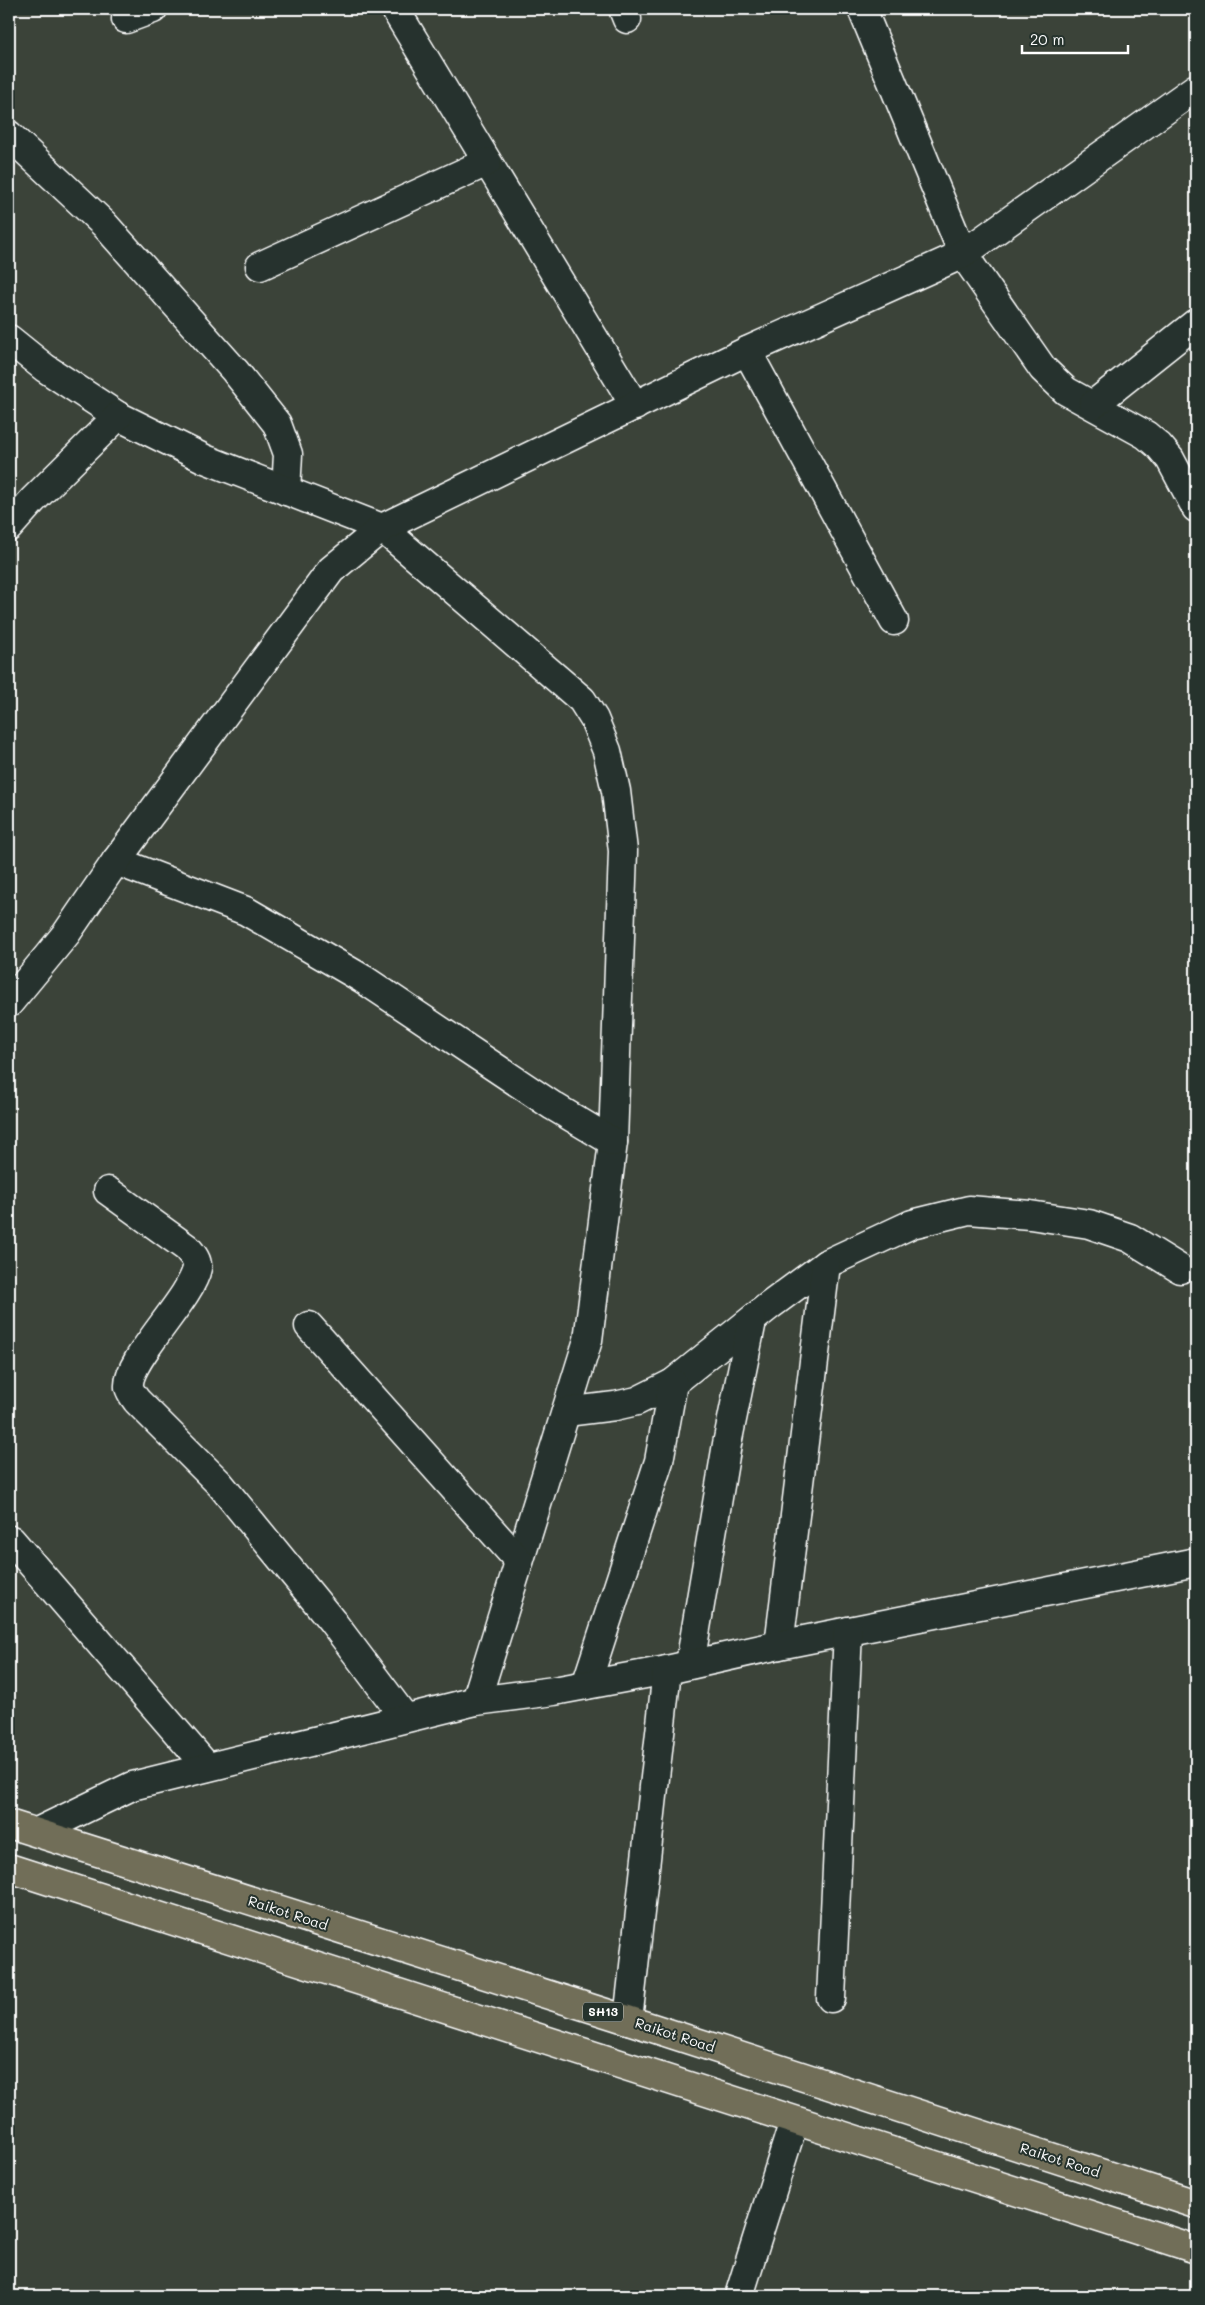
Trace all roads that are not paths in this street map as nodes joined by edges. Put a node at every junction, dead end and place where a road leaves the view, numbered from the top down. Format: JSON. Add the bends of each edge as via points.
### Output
{"nodes":[{"id":1,"x":153,"y":9,"type":"edge"},
{"id":2,"x":395,"y":9,"type":"edge"},
{"id":3,"x":862,"y":9,"type":"edge"},
{"id":4,"x":126,"y":19,"type":"dead end"},
{"id":5,"x":1196,"y":88,"type":"edge"},
{"id":6,"x":9,"y":134,"type":"edge"},
{"id":7,"x":487,"y":162,"type":"junction"},
{"id":8,"x":964,"y":254,"type":"junction"},
{"id":9,"x":260,"y":266,"type":"dead end"},
{"id":10,"x":1196,"y":323,"type":"edge"},
{"id":11,"x":9,"y":339,"type":"edge"},
{"id":12,"x":747,"y":351,"type":"junction"},
{"id":13,"x":1093,"y":405,"type":"junction"},
{"id":14,"x":635,"y":406,"type":"junction"},
{"id":15,"x":118,"y":416,"type":"junction"},
{"id":16,"x":286,"y":491,"type":"junction"},
{"id":17,"x":1196,"y":508,"type":"edge"},
{"id":18,"x":9,"y":527,"type":"edge"},
{"id":19,"x":382,"y":528,"type":"junction"},
{"id":20,"x":894,"y":621,"type":"dead end"},
{"id":21,"x":116,"y":861,"type":"junction"},
{"id":22,"x":9,"y":1003,"type":"edge"},
{"id":23,"x":613,"y":1142,"type":"junction"},
{"id":24,"x":108,"y":1191,"type":"dead end"},
{"id":25,"x":826,"y":1264,"type":"junction"},
{"id":26,"x":1180,"y":1269,"type":"dead end"},
{"id":27,"x":752,"y":1321,"type":"junction"},
{"id":28,"x":309,"y":1326,"type":"dead end"},
{"id":29,"x":674,"y":1383,"type":"junction"},
{"id":30,"x":566,"y":1412,"type":"junction"},
{"id":31,"x":11,"y":1540,"type":"dead end"},
{"id":32,"x":519,"y":1561,"type":"junction"},
{"id":33,"x":1196,"y":1562,"type":"edge"},
{"id":34,"x":848,"y":1631,"type":"junction"},
{"id":35,"x":780,"y":1645,"type":"junction"},
{"id":36,"x":678,"y":1667,"type":"junction"},
{"id":37,"x":586,"y":1685,"type":"junction"},
{"id":38,"x":476,"y":1700,"type":"junction"},
{"id":39,"x":405,"y":1718,"type":"junction"},
{"id":40,"x":207,"y":1767,"type":"junction"},
{"id":41,"x":9,"y":1824,"type":"edge"},
{"id":42,"x":36,"y":1832,"type":"junction"},
{"id":43,"x":9,"y":1868,"type":"edge"},
{"id":44,"x":831,"y":1998,"type":"dead end"},
{"id":45,"x":628,"y":2020,"type":"junction"},
{"id":46,"x":794,"y":2121,"type":"junction"},
{"id":47,"x":1196,"y":2204,"type":"edge"},
{"id":48,"x":1196,"y":2249,"type":"edge"},
{"id":49,"x":739,"y":2296,"type":"edge"}],
"edges":[{"from":1,"to":4,"type":"street"},
{"from":2,"to":7,"type":"street"},
{"from":3,"to":8,"type":"street"},
{"from":5,"to":8,"type":"street"},
{"from":6,"to":16,"type":"street","via":[[104,224],[235,371],[276,424],[288,454]]},
{"from":7,"to":9,"type":"street"},
{"from":7,"to":14,"type":"street"},
{"from":8,"to":12,"type":"street"},
{"from":8,"to":13,"type":"street","via":[[1043,369],[1066,391]]},
{"from":10,"to":13,"type":"street"},
{"from":11,"to":15,"type":"street","via":[[45,368]]},
{"from":12,"to":14,"type":"street"},
{"from":12,"to":20,"type":"street"},
{"from":13,"to":17,"type":"street","via":[[1159,446],[1170,459]]},
{"from":14,"to":19,"type":"street"},
{"from":15,"to":16,"type":"street","via":[[205,459]]},
{"from":15,"to":18,"type":"street"},
{"from":16,"to":19,"type":"street"},
{"from":19,"to":21,"type":"street","via":[[332,570]]},
{"from":19,"to":23,"type":"street","via":[[582,700],[594,718],[607,751],[616,791],[623,851]]},
{"from":21,"to":22,"type":"street","via":[[66,934]]},
{"from":21,"to":23,"type":"street","via":[[263,920],[363,979],[553,1106]]},
{"from":23,"to":30,"type":"street","via":[[588,1340]]},
{"from":24,"to":39,"type":"street","via":[[188,1248],[195,1257],[197,1268],[138,1362],[130,1377],[129,1388],[137,1401],[220,1484],[332,1621]]},
{"from":25,"to":26,"type":"street","via":[[912,1224],[969,1210],[1030,1214],[1089,1224],[1130,1238]]},
{"from":25,"to":27,"type":"street"},
{"from":25,"to":35,"type":"street"},
{"from":27,"to":29,"type":"street"},
{"from":27,"to":36,"type":"street"},
{"from":28,"to":32,"type":"street"},
{"from":29,"to":30,"type":"street","via":[[638,1401]]},
{"from":29,"to":37,"type":"street","via":[[659,1461]]},
{"from":30,"to":32,"type":"street"},
{"from":31,"to":40,"type":"street"},
{"from":32,"to":38,"type":"street"},
{"from":33,"to":34,"type":"street"},
{"from":34,"to":35,"type":"street"},
{"from":34,"to":44,"type":"street"},
{"from":35,"to":36,"type":"street"},
{"from":36,"to":37,"type":"street"},
{"from":36,"to":45,"type":"street"},
{"from":37,"to":38,"type":"street"},
{"from":38,"to":39,"type":"street"},
{"from":39,"to":40,"type":"street"},
{"from":40,"to":42,"type":"street","via":[[132,1786]]},
{"from":41,"to":42,"type":"main road","name":"Raikot Road","number":"SH13"},
{"from":42,"to":45,"type":"main road","name":"Raikot Road","number":"SH13"},
{"from":43,"to":46,"type":"main road"},
{"from":45,"to":47,"type":"main road","name":"Raikot Road","number":"SH13"},
{"from":46,"to":48,"type":"main road"},
{"from":46,"to":49,"type":"street"}]}
